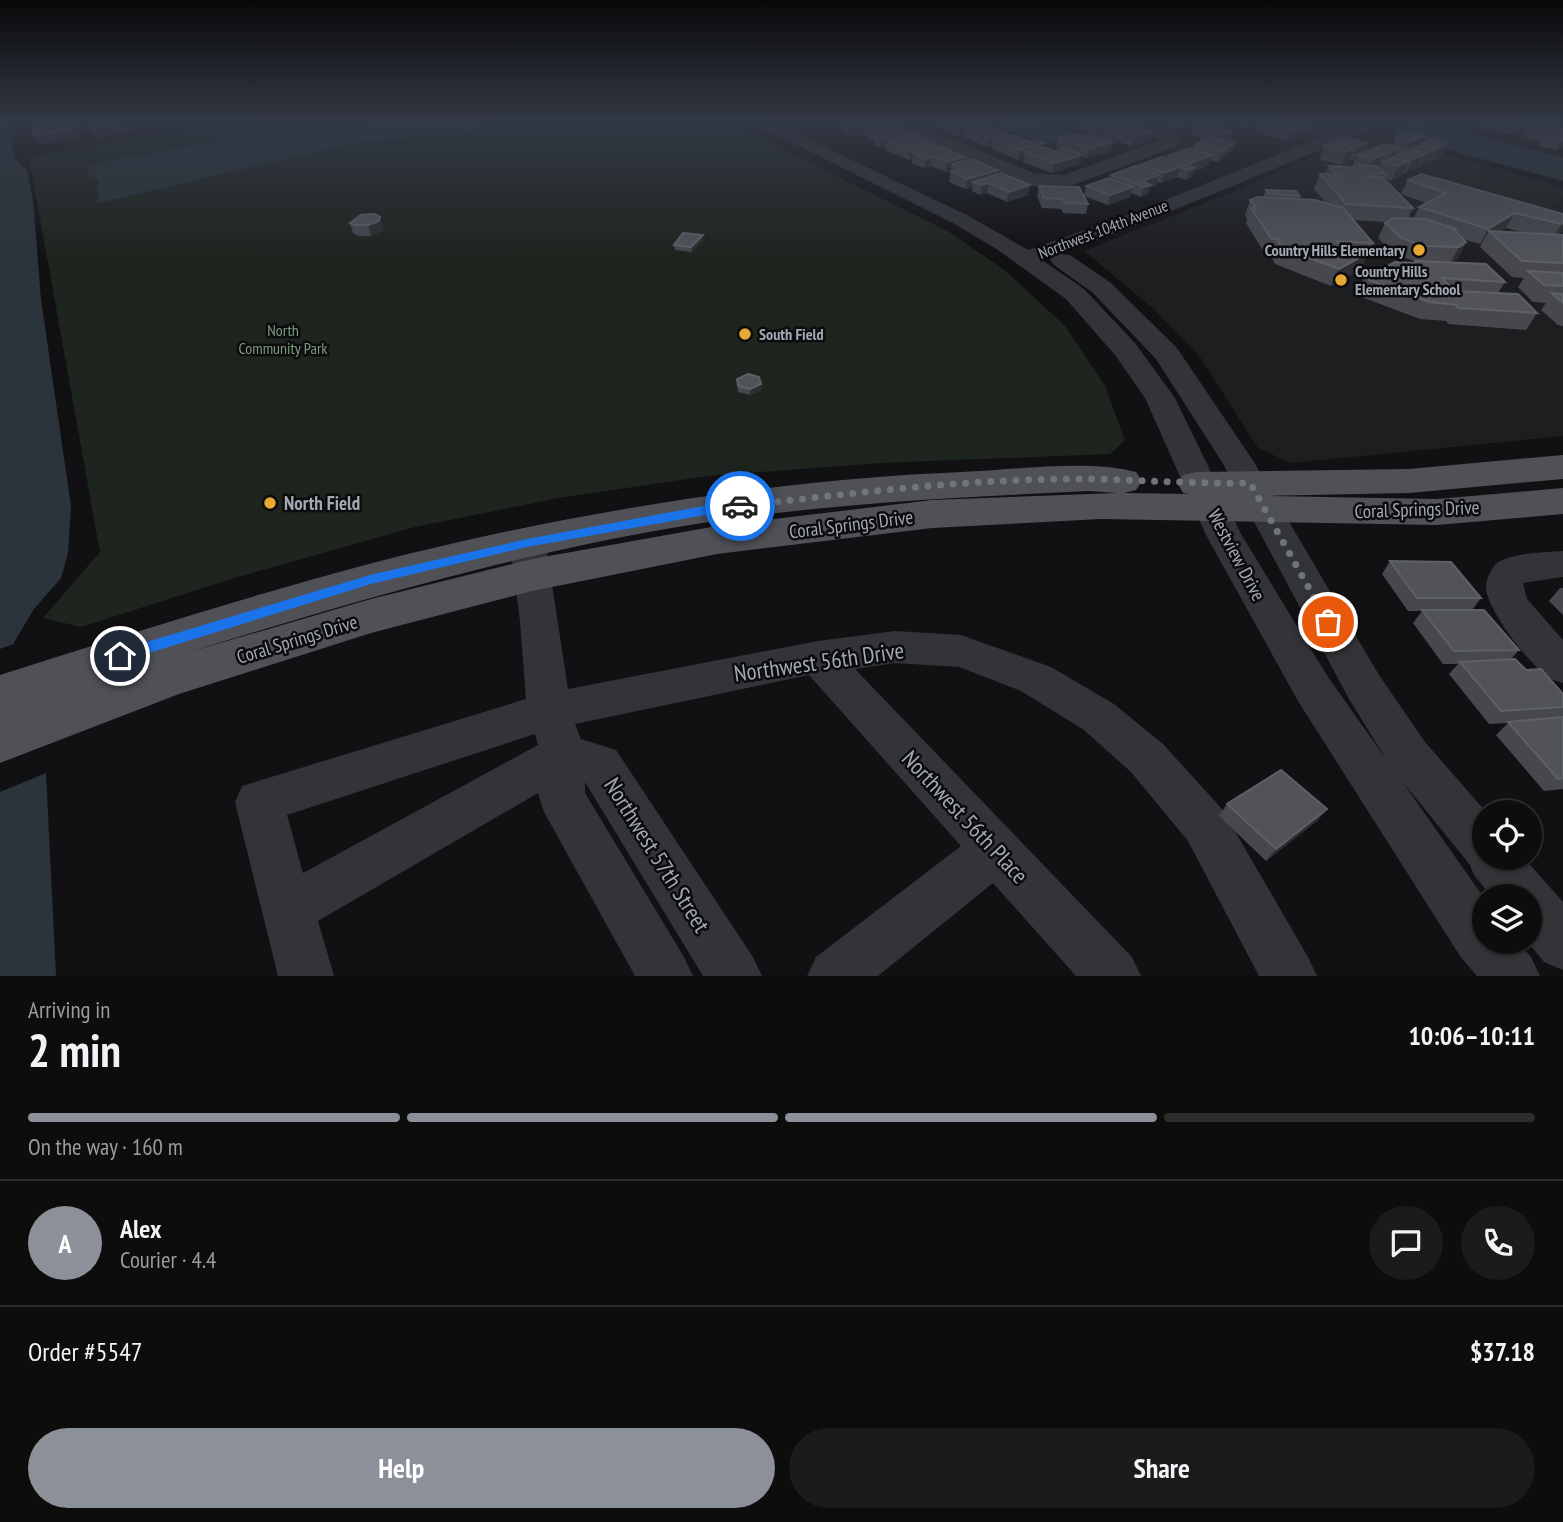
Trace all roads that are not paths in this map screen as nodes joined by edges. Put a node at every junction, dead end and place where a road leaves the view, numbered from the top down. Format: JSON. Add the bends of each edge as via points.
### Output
{"nodes":[{"id":1,"x":880,"y":167,"type":"edge"},
{"id":2,"x":1001,"y":167,"type":"edge"},
{"id":3,"x":1106,"y":167,"type":"edge"},
{"id":4,"x":1263,"y":167,"type":"edge"},
{"id":5,"x":1037,"y":255,"type":"junction"},
{"id":6,"x":1563,"y":467,"type":"edge"},
{"id":7,"x":1206,"y":496,"type":"junction"},
{"id":8,"x":1258,"y":496,"type":"junction"},
{"id":9,"x":1563,"y":501,"type":"edge"},
{"id":10,"x":530,"y":559,"type":"junction"},
{"id":11,"x":1563,"y":564,"type":"edge"},
{"id":12,"x":818,"y":657,"type":"junction"},
{"id":13,"x":1563,"y":666,"type":"edge"},
{"id":14,"x":0,"y":696,"type":"edge"},
{"id":15,"x":556,"y":733,"type":"junction"},
{"id":16,"x":0,"y":740,"type":"edge"},
{"id":17,"x":1472,"y":832,"type":"edge"},
{"id":18,"x":995,"y":850,"type":"junction"},
{"id":19,"x":1502,"y":870,"type":"edge"},
{"id":20,"x":1514,"y":884,"type":"edge"},
{"id":21,"x":289,"y":909,"type":"junction"},
{"id":22,"x":1542,"y":918,"type":"edge"},
{"id":23,"x":1563,"y":943,"type":"edge"},
{"id":24,"x":306,"y":976,"type":"edge"},
{"id":25,"x":666,"y":976,"type":"edge"},
{"id":26,"x":734,"y":976,"type":"edge"},
{"id":27,"x":835,"y":976,"type":"edge"},
{"id":28,"x":1113,"y":976,"type":"edge"},
{"id":29,"x":1289,"y":976,"type":"edge"},
{"id":30,"x":1512,"y":976,"type":"edge"}],
"edges":[{"from":1,"to":5,"type":"street","name":"Westview Drive","via":[[987,216]]},
{"from":2,"to":3,"type":"street","via":[[1051,183]]},
{"from":4,"to":5,"type":"street","name":"Northwest 104th Avenue"},
{"from":5,"to":7,"type":"street","name":"Westview Drive","via":[[1125,349],[1160,398]]},
{"from":5,"to":8,"type":"street","name":"Westview Drive","via":[[1102,288],[1167,354]]},
{"from":6,"to":8,"type":"main road","name":"Coral Springs Drive"},
{"from":7,"to":8,"type":"main road","name":"Coral Springs Drive"},
{"from":7,"to":10,"type":"main road","name":"Coral Springs Drive","via":[[932,514]]},
{"from":7,"to":30,"type":"street","name":"Westview Drive","via":[[1313,689],[1479,937]]},
{"from":8,"to":9,"type":"main road","name":"Coral Springs Drive","via":[[1437,512]]},
{"from":8,"to":17,"type":"street","name":"Westview Drive","via":[[1364,687],[1409,756]]},
{"from":10,"to":14,"type":"main road","name":"Coral Springs Drive","via":[[358,583]]},
{"from":10,"to":15,"type":"street"},
{"from":10,"to":16,"type":"main road","name":"Coral Springs Drive","via":[[371,616],[180,674]]},
{"from":11,"to":13,"type":"street","via":[[1516,570],[1504,583],[1511,607]]},
{"from":12,"to":15,"type":"street","name":"Northwest 56th Drive"},
{"from":12,"to":18,"type":"street","name":"Northwest 56th Place"},
{"from":12,"to":29,"type":"street","name":"Northwest 56th Drive","via":[[895,647],[961,651],[1036,679],[1099,717],[1147,758],[1205,825]]},
{"from":15,"to":21,"type":"street","via":[[420,835]]},
{"from":15,"to":21,"type":"street","name":"Northwest 56th Drive","via":[[259,802]]},
{"from":15,"to":25,"type":"street","via":[[561,797]]},
{"from":15,"to":26,"type":"street","name":"Northwest 57th Street","via":[[600,765]]},
{"from":18,"to":27,"type":"street"},
{"from":18,"to":28,"type":"street","name":"Northwest 56th Place"},
{"from":19,"to":20,"type":"street"},
{"from":21,"to":24,"type":"street"},
{"from":22,"to":23,"type":"street"}]}
